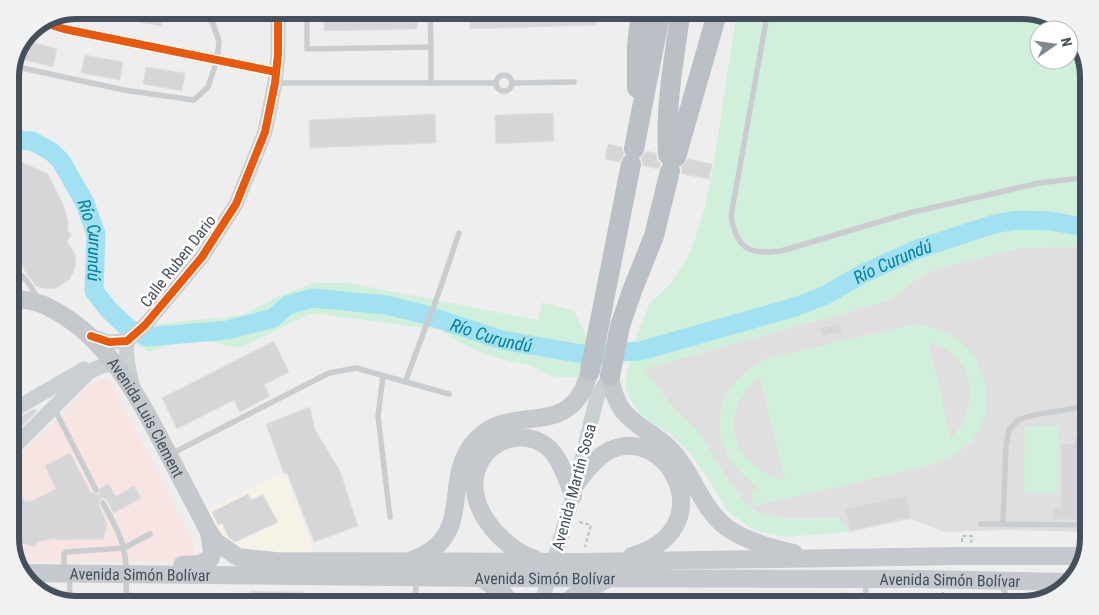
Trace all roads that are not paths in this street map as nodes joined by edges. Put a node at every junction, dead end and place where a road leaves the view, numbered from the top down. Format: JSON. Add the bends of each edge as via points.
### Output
{"nodes":[{"id":1,"x":210,"y":19,"type":"edge"},
{"id":2,"x":278,"y":19,"type":"edge"},
{"id":3,"x":307,"y":19,"type":"edge"},
{"id":4,"x":430,"y":19,"type":"edge"},
{"id":5,"x":640,"y":19,"type":"edge"},
{"id":6,"x":659,"y":19,"type":"edge"},
{"id":7,"x":679,"y":19,"type":"edge"},
{"id":8,"x":715,"y":19,"type":"edge"},
{"id":9,"x":766,"y":19,"type":"edge"},
{"id":10,"x":51,"y":25,"type":"edge"},
{"id":11,"x":431,"y":47,"type":"junction"},
{"id":12,"x":217,"y":60,"type":"junction"},
{"id":13,"x":20,"y":68,"type":"edge"},
{"id":14,"x":275,"y":78,"type":"junction"},
{"id":15,"x":574,"y":82,"type":"dead end"},
{"id":16,"x":431,"y":83,"type":"junction"},
{"id":17,"x":496,"y":83,"type":"junction"},
{"id":18,"x":512,"y":83,"type":"junction"},
{"id":19,"x":638,"y":128,"type":"junction"},
{"id":20,"x":672,"y":161,"type":"junction"},
{"id":21,"x":1080,"y":178,"type":"edge"},
{"id":22,"x":459,"y":233,"type":"dead end"},
{"id":23,"x":19,"y":275,"type":"edge"},
{"id":24,"x":19,"y":299,"type":"edge"},
{"id":25,"x":42,"y":304,"type":"junction"},
{"id":26,"x":95,"y":340,"type":"junction"},
{"id":27,"x":128,"y":340,"type":"junction"},
{"id":28,"x":117,"y":366,"type":"junction"},
{"id":29,"x":591,"y":369,"type":"junction"},
{"id":30,"x":611,"y":374,"type":"junction"},
{"id":31,"x":383,"y":376,"type":"junction"},
{"id":32,"x":405,"y":382,"type":"junction"},
{"id":33,"x":47,"y":391,"type":"junction"},
{"id":34,"x":134,"y":391,"type":"junction"},
{"id":35,"x":449,"y":394,"type":"dead end"},
{"id":36,"x":597,"y":397,"type":"junction"},
{"id":37,"x":56,"y":405,"type":"junction"},
{"id":38,"x":19,"y":407,"type":"edge"},
{"id":39,"x":1080,"y":407,"type":"edge"},
{"id":40,"x":19,"y":442,"type":"edge"},
{"id":41,"x":169,"y":455,"type":"junction"},
{"id":42,"x":96,"y":490,"type":"dead end"},
{"id":43,"x":574,"y":490,"type":"junction"},
{"id":44,"x":103,"y":503,"type":"dead end"},
{"id":45,"x":390,"y":517,"type":"dead end"},
{"id":46,"x":980,"y":524,"type":"dead end"},
{"id":47,"x":1003,"y":524,"type":"junction"},
{"id":48,"x":1080,"y":525,"type":"edge"},
{"id":49,"x":209,"y":532,"type":"junction"},
{"id":50,"x":150,"y":534,"type":"dead end"},
{"id":51,"x":124,"y":548,"type":"junction"},
{"id":52,"x":1077,"y":556,"type":"edge"},
{"id":53,"x":836,"y":558,"type":"junction"},
{"id":54,"x":614,"y":561,"type":"junction"},
{"id":55,"x":407,"y":562,"type":"junction"},
{"id":56,"x":546,"y":562,"type":"junction"},
{"id":57,"x":30,"y":573,"type":"edge"},
{"id":58,"x":67,"y":573,"type":"junction"},
{"id":59,"x":129,"y":573,"type":"junction"},
{"id":60,"x":417,"y":577,"type":"junction"},
{"id":61,"x":481,"y":578,"type":"junction"},
{"id":62,"x":610,"y":578,"type":"junction"},
{"id":63,"x":864,"y":580,"type":"junction"},
{"id":64,"x":999,"y":580,"type":"junction"},
{"id":65,"x":1060,"y":582,"type":"edge"},
{"id":66,"x":69,"y":596,"type":"edge"},
{"id":67,"x":127,"y":596,"type":"edge"},
{"id":68,"x":415,"y":596,"type":"edge"},
{"id":69,"x":506,"y":596,"type":"edge"},
{"id":70,"x":544,"y":596,"type":"edge"},
{"id":71,"x":576,"y":596,"type":"edge"},
{"id":72,"x":866,"y":596,"type":"edge"},
{"id":73,"x":1007,"y":596,"type":"edge"}],
"edges":[{"from":1,"to":12,"type":"lane","via":[[219,41]]},
{"from":2,"to":14,"type":"street","name":"Calle Ruben Dario"},
{"from":3,"to":11,"type":"lane","via":[[308,49]]},
{"from":4,"to":11,"type":"lane"},
{"from":5,"to":19,"type":"highway","via":[[637,46]]},
{"from":6,"to":19,"type":"highway"},
{"from":7,"to":20,"type":"highway","via":[[667,136]]},
{"from":8,"to":20,"type":"highway"},
{"from":9,"to":21,"type":"lane","via":[[731,216],[740,244],[751,250],[763,253],[781,251],[909,213],[1039,183]]},
{"from":10,"to":12,"type":"street"},
{"from":11,"to":16,"type":"lane"},
{"from":12,"to":13,"type":"lane","via":[[208,88],[194,100],[124,90]]},
{"from":12,"to":14,"type":"street"},
{"from":14,"to":16,"type":"lane"},
{"from":14,"to":27,"type":"street","name":"Calle Ruben Dario","via":[[265,132],[236,204],[202,257],[145,325]]},
{"from":15,"to":18,"type":"lane"},
{"from":16,"to":17,"type":"lane"},
{"from":17,"to":18,"type":"lane","via":[[499,76],[504,75]]},
{"from":17,"to":18,"type":"lane","via":[[505,92]]},
{"from":19,"to":29,"type":"highway"},
{"from":20,"to":30,"type":"highway","via":[[654,236],[620,326]]},
{"from":22,"to":32,"type":"lane"},
{"from":23,"to":25,"type":"lane"},
{"from":24,"to":25,"type":"main road","name":"Avenida Luis Clement"},
{"from":25,"to":26,"type":"main road","name":"Avenida Luis Clement","via":[[66,317]]},
{"from":26,"to":27,"type":"street"},
{"from":26,"to":28,"type":"main road","name":"Avenida Luis Clement"},
{"from":26,"to":33,"type":"street","via":[[98,357],[94,363]]},
{"from":27,"to":34,"type":"street","via":[[128,368]]},
{"from":28,"to":34,"type":"main road","name":"Avenida Luis Clement"},
{"from":28,"to":37,"type":"street","via":[[108,364],[95,369]]},
{"from":29,"to":36,"type":"street","name":"Avenida Martín Sosa"},
{"from":29,"to":55,"type":"main road","via":[[579,397],[565,410],[550,416],[499,424],[475,441],[462,464],[454,515],[446,534],[428,553]]},
{"from":30,"to":36,"type":"street","name":"Avenida Martín Sosa"},
{"from":30,"to":53,"type":"main road","via":[[614,395],[624,412],[673,452],[705,504],[728,528],[774,548]]},
{"from":31,"to":32,"type":"lane"},
{"from":31,"to":41,"type":"lane","via":[[356,368],[328,373]]},
{"from":31,"to":45,"type":"lane","via":[[378,416]]},
{"from":32,"to":35,"type":"lane"},
{"from":33,"to":37,"type":"street","via":[[56,396]]},
{"from":33,"to":38,"type":"street"},
{"from":34,"to":41,"type":"main road","name":"Avenida Luis Clement"},
{"from":36,"to":43,"type":"street","name":"Avenida Martín Sosa"},
{"from":37,"to":40,"type":"street"},
{"from":37,"to":42,"type":"lane"},
{"from":39,"to":47,"type":"lane","via":[[1032,415],[1018,420],[1008,430]]},
{"from":41,"to":49,"type":"main road","name":"Avenida Luis Clement"},
{"from":43,"to":54,"type":"main road","via":[[591,464],[604,454],[627,447],[642,448],[656,455],[676,478],[682,506],[671,534],[648,551]]},
{"from":43,"to":56,"type":"main road","via":[[549,447],[535,440],[513,438],[500,442],[479,464],[475,480],[476,497],[489,523],[508,544]]},
{"from":43,"to":70,"type":"street","name":"Avenida Martín Sosa"},
{"from":44,"to":51,"type":"lane"},
{"from":46,"to":47,"type":"lane"},
{"from":47,"to":48,"type":"lane"},
{"from":49,"to":55,"type":"main road","name":"Avenida Simón Bolívar","via":[[227,550],[248,558]]},
{"from":49,"to":59,"type":"main road","via":[[212,554],[208,561],[155,566]]},
{"from":50,"to":51,"type":"lane"},
{"from":51,"to":58,"type":"lane","via":[[66,552]]},
{"from":51,"to":59,"type":"lane"},
{"from":52,"to":53,"type":"main road","name":"Avenida Simón Bolívar"},
{"from":53,"to":54,"type":"main road","name":"Avenida Simón Bolívar"},
{"from":54,"to":56,"type":"main road","name":"Avenida Simón Bolívar"},
{"from":55,"to":56,"type":"main road","name":"Avenida Simón Bolívar"},
{"from":57,"to":58,"type":"main road","name":"Avenida Simón Bolívar"},
{"from":58,"to":59,"type":"main road","name":"Avenida Simón Bolívar"},
{"from":58,"to":66,"type":"lane"},
{"from":59,"to":60,"type":"main road","name":"Avenida Simón Bolívar"},
{"from":59,"to":67,"type":"lane"},
{"from":60,"to":61,"type":"main road","name":"Avenida Simón Bolívar"},
{"from":60,"to":68,"type":"lane"},
{"from":61,"to":62,"type":"main road","name":"Avenida Simón Bolívar"},
{"from":61,"to":69,"type":"main road"},
{"from":62,"to":63,"type":"main road","name":"Avenida Simón Bolívar"},
{"from":62,"to":71,"type":"main road"},
{"from":63,"to":64,"type":"main road","name":"Avenida Simón Bolívar"},
{"from":63,"to":72,"type":"lane"},
{"from":64,"to":65,"type":"main road","name":"Avenida Simón Bolívar"},
{"from":64,"to":73,"type":"lane"}]}
